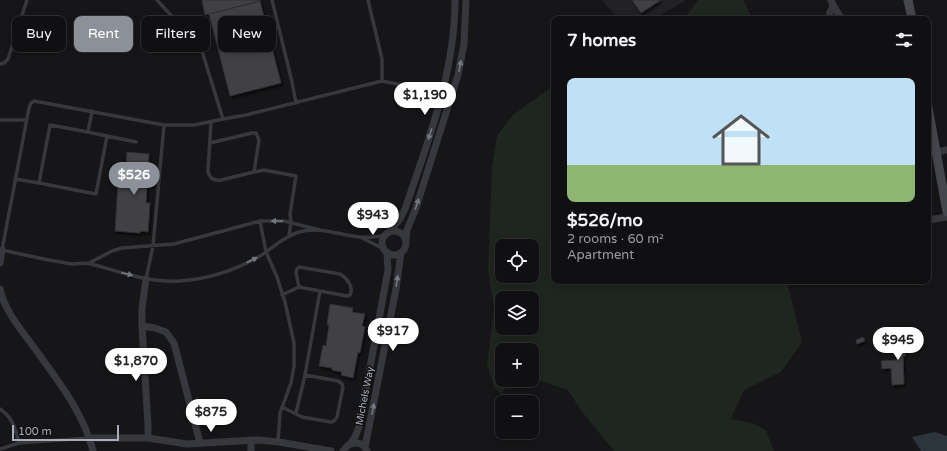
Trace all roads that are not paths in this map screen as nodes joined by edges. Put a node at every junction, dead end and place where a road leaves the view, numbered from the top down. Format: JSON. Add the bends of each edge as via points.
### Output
{"nodes":[{"id":1,"x":27,"y":0,"type":"edge"},
{"id":2,"x":157,"y":0,"type":"edge"},
{"id":3,"x":272,"y":0,"type":"edge"},
{"id":4,"x":368,"y":0,"type":"edge"},
{"id":5,"x":455,"y":0,"type":"edge"},
{"id":6,"x":466,"y":0,"type":"edge"},
{"id":7,"x":908,"y":0,"type":"edge"},
{"id":8,"x":832,"y":3,"type":"edge"},
{"id":9,"x":829,"y":16,"type":"edge"},
{"id":10,"x":840,"y":16,"type":"edge"},
{"id":11,"x":911,"y":16,"type":"edge"},
{"id":12,"x":0,"y":64,"type":"edge"},
{"id":13,"x":382,"y":81,"type":"junction"},
{"id":14,"x":442,"y":92,"type":"junction"},
{"id":15,"x":453,"y":95,"type":"junction"},
{"id":16,"x":296,"y":103,"type":"junction"},
{"id":17,"x":92,"y":112,"type":"junction"},
{"id":18,"x":223,"y":119,"type":"junction"},
{"id":19,"x":0,"y":120,"type":"edge"},
{"id":20,"x":26,"y":120,"type":"junction"},
{"id":21,"x":211,"y":122,"type":"junction"},
{"id":22,"x":931,"y":122,"type":"edge"},
{"id":23,"x":164,"y":125,"type":"junction"},
{"id":24,"x":88,"y":132,"type":"junction"},
{"id":25,"x":107,"y":136,"type":"junction"},
{"id":26,"x":136,"y":142,"type":"dead end"},
{"id":27,"x":210,"y":143,"type":"junction"},
{"id":28,"x":947,"y":150,"type":"edge"},
{"id":29,"x":937,"y":152,"type":"junction"},
{"id":30,"x":254,"y":172,"type":"junction"},
{"id":31,"x":15,"y":179,"type":"junction"},
{"id":32,"x":39,"y":183,"type":"junction"},
{"id":33,"x":947,"y":212,"type":"edge"},
{"id":34,"x":947,"y":216,"type":"edge"},
{"id":35,"x":931,"y":219,"type":"edge"},
{"id":36,"x":260,"y":220,"type":"junction"},
{"id":37,"x":291,"y":222,"type":"junction"},
{"id":38,"x":329,"y":232,"type":"junction"},
{"id":39,"x":386,"y":234,"type":"junction"},
{"id":40,"x":289,"y":236,"type":"junction"},
{"id":41,"x":359,"y":237,"type":"junction"},
{"id":42,"x":406,"y":240,"type":"junction"},
{"id":43,"x":153,"y":246,"type":"junction"},
{"id":44,"x":382,"y":248,"type":"junction"},
{"id":45,"x":1,"y":250,"type":"edge"},
{"id":46,"x":266,"y":252,"type":"junction"},
{"id":47,"x":401,"y":253,"type":"junction"},
{"id":48,"x":387,"y":254,"type":"junction"},
{"id":49,"x":0,"y":263,"type":"edge"},
{"id":50,"x":89,"y":263,"type":"junction"},
{"id":51,"x":146,"y":279,"type":"junction"},
{"id":52,"x":300,"y":288,"type":"junction"},
{"id":53,"x":0,"y":289,"type":"edge"},
{"id":54,"x":320,"y":291,"type":"junction"},
{"id":55,"x":282,"y":295,"type":"junction"},
{"id":56,"x":142,"y":326,"type":"junction"},
{"id":57,"x":305,"y":374,"type":"junction"},
{"id":58,"x":282,"y":407,"type":"junction"},
{"id":59,"x":0,"y":409,"type":"edge"},
{"id":60,"x":296,"y":413,"type":"junction"},
{"id":61,"x":90,"y":438,"type":"junction"},
{"id":62,"x":148,"y":438,"type":"junction"},
{"id":63,"x":251,"y":441,"type":"junction"},
{"id":64,"x":278,"y":442,"type":"junction"},
{"id":65,"x":19,"y":443,"type":"junction"},
{"id":66,"x":200,"y":443,"type":"junction"},
{"id":67,"x":350,"y":444,"type":"junction"},
{"id":68,"x":0,"y":449,"type":"edge"},
{"id":69,"x":366,"y":449,"type":"edge"},
{"id":70,"x":93,"y":451,"type":"edge"},
{"id":71,"x":252,"y":451,"type":"edge"},
{"id":72,"x":331,"y":451,"type":"edge"},
{"id":73,"x":344,"y":451,"type":"edge"}],
"edges":[{"from":1,"to":12,"type":"lane","via":[[8,59]]},
{"from":2,"to":18,"type":"lane","via":[[201,48]]},
{"from":3,"to":16,"type":"lane"},
{"from":4,"to":13,"type":"lane","via":[[382,59]]},
{"from":5,"to":14,"type":"street","via":[[453,40]]},
{"from":15,"to":6,"type":"street","one_way":true,"via":[[463,50]]},
{"from":7,"to":11,"type":"street"},
{"from":8,"to":9,"type":"street"},
{"from":8,"to":10,"type":"street"},
{"from":13,"to":14,"type":"lane"},
{"from":13,"to":16,"type":"lane"},
{"from":14,"to":15,"type":"lane"},
{"from":14,"to":39,"type":"street","one_way":true,"via":[[405,209],[400,219]]},
{"from":42,"to":15,"type":"street","one_way":true,"via":[[407,230]]},
{"from":16,"to":18,"type":"lane"},
{"from":17,"to":20,"type":"lane","via":[[34,101]]},
{"from":17,"to":23,"type":"lane"},
{"from":17,"to":24,"type":"lane"},
{"from":18,"to":21,"type":"lane"},
{"from":19,"to":20,"type":"lane"},
{"from":20,"to":31,"type":"lane"},
{"from":21,"to":23,"type":"lane"},
{"from":21,"to":27,"type":"lane"},
{"from":22,"to":29,"type":"street"},
{"from":23,"to":43,"type":"lane"},
{"from":24,"to":25,"type":"lane"},
{"from":24,"to":32,"type":"lane","via":[[50,125]]},
{"from":25,"to":26,"type":"lane"},
{"from":25,"to":32,"type":"lane","via":[[96,194]]},
{"from":27,"to":30,"type":"lane","via":[[208,171],[212,179],[217,181]]},
{"from":27,"to":30,"type":"lane","via":[[256,133],[259,140]]},
{"from":28,"to":29,"type":"street"},
{"from":29,"to":33,"type":"street"},
{"from":30,"to":37,"type":"lane","via":[[264,170],[296,176]]},
{"from":31,"to":32,"type":"lane"},
{"from":31,"to":45,"type":"lane"},
{"from":34,"to":35,"type":"street"},
{"from":37,"to":36,"type":"lane","one_way":true},
{"from":36,"to":43,"type":"lane","via":[[180,243]]},
{"from":36,"to":46,"type":"lane"},
{"from":37,"to":38,"type":"lane"},
{"from":37,"to":40,"type":"lane"},
{"from":38,"to":40,"type":"lane","via":[[308,230]]},
{"from":38,"to":41,"type":"lane"},
{"from":39,"to":41,"type":"lane"},
{"from":39,"to":42,"type":"street","via":[[393,231],[401,234]]},
{"from":39,"to":44,"type":"street","via":[[381,244]]},
{"from":40,"to":46,"type":"lane"},
{"from":41,"to":44,"type":"lane"},
{"from":42,"to":47,"type":"street"},
{"from":43,"to":50,"type":"lane","via":[[122,248]]},
{"from":43,"to":51,"type":"lane"},
{"from":44,"to":48,"type":"street"},
{"from":45,"to":49,"type":"street"},
{"from":45,"to":50,"type":"lane","via":[[75,264]]},
{"from":51,"to":46,"type":"lane","one_way":true,"via":[[164,282],[204,278],[236,268]]},
{"from":46,"to":55,"type":"lane"},
{"from":47,"to":48,"type":"street","via":[[394,256]]},
{"from":69,"to":47,"type":"street","name":"Michels Way","one_way":true},
{"from":48,"to":67,"type":"street","name":"Michels Way","via":[[388,270],[359,427]]},
{"from":50,"to":51,"type":"lane","one_way":true},
{"from":51,"to":56,"type":"street"},
{"from":52,"to":54,"type":"lane"},
{"from":52,"to":54,"type":"lane","via":[[296,273],[299,267],[340,274],[351,286],[352,292],[347,296]]},
{"from":52,"to":55,"type":"lane"},
{"from":53,"to":61,"type":"street","via":[[13,320],[64,389]]},
{"from":54,"to":57,"type":"lane"},
{"from":55,"to":58,"type":"lane","via":[[294,343],[291,383]]},
{"from":56,"to":62,"type":"street"},
{"from":56,"to":66,"type":"street","via":[[166,332],[174,344]]},
{"from":57,"to":60,"type":"lane"},
{"from":57,"to":60,"type":"lane","via":[[342,384],[337,417],[331,422],[302,417]]},
{"from":58,"to":60,"type":"lane"},
{"from":58,"to":64,"type":"lane"},
{"from":59,"to":65,"type":"lane","via":[[14,423]]},
{"from":61,"to":62,"type":"street"},
{"from":61,"to":65,"type":"lane"},
{"from":61,"to":70,"type":"street"},
{"from":62,"to":66,"type":"street","via":[[176,443]]},
{"from":63,"to":64,"type":"street"},
{"from":63,"to":66,"type":"street"},
{"from":63,"to":71,"type":"street"},
{"from":64,"to":72,"type":"street"},
{"from":65,"to":68,"type":"lane"},
{"from":67,"to":69,"type":"street","via":[[357,443]]},
{"from":67,"to":73,"type":"street","name":"Michels Way"}]}
